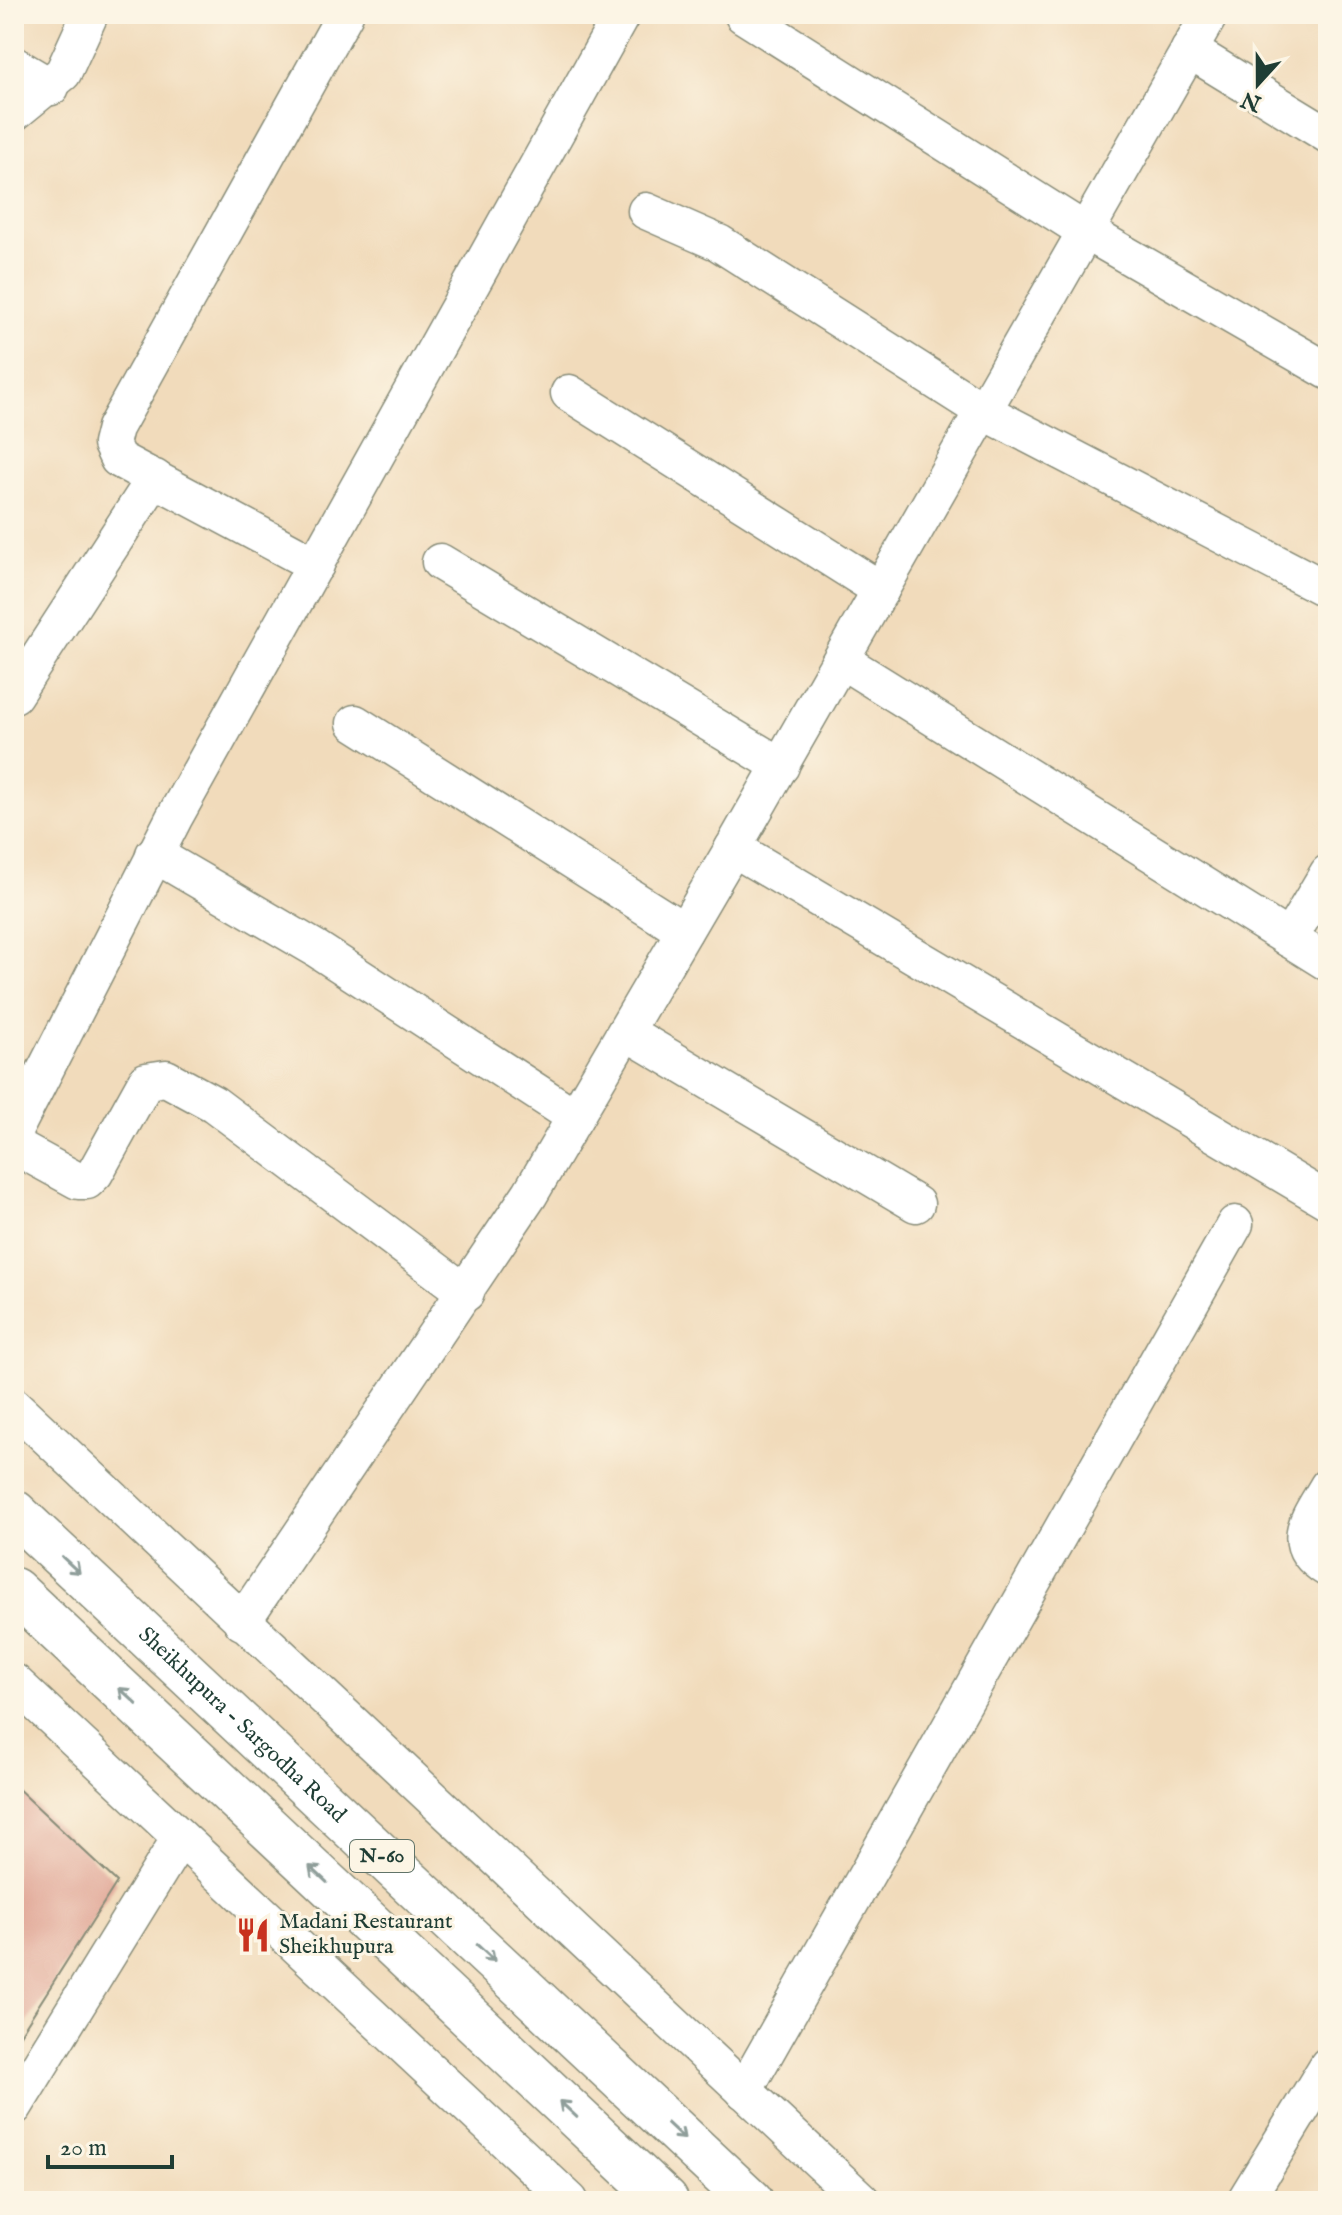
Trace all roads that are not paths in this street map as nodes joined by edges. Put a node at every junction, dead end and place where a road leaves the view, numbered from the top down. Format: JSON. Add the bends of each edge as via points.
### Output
{"nodes":[{"id":1,"x":90,"y":14,"type":"edge"},
{"id":2,"x":345,"y":14,"type":"edge"},
{"id":3,"x":622,"y":14,"type":"edge"},
{"id":4,"x":743,"y":15,"type":"edge"},
{"id":5,"x":1195,"y":27,"type":"edge"},
{"id":6,"x":14,"y":65,"type":"edge"},
{"id":7,"x":51,"y":87,"type":"junction"},
{"id":8,"x":14,"y":113,"type":"edge"},
{"id":9,"x":1328,"y":135,"type":"edge"},
{"id":10,"x":646,"y":211,"type":"dead end"},
{"id":11,"x":1085,"y":231,"type":"junction"},
{"id":12,"x":1328,"y":371,"type":"edge"},
{"id":13,"x":569,"y":393,"type":"dead end"},
{"id":14,"x":983,"y":411,"type":"junction"},
{"id":15,"x":155,"y":478,"type":"junction"},
{"id":16,"x":440,"y":562,"type":"dead end"},
{"id":17,"x":316,"y":565,"type":"junction"},
{"id":18,"x":881,"y":590,"type":"junction"},
{"id":19,"x":1328,"y":590,"type":"edge"},
{"id":20,"x":841,"y":660,"type":"junction"},
{"id":21,"x":14,"y":695,"type":"edge"},
{"id":22,"x":355,"y":723,"type":"dead end"},
{"id":23,"x":781,"y":766,"type":"junction"},
{"id":24,"x":733,"y":848,"type":"junction"},
{"id":25,"x":154,"y":854,"type":"junction"},
{"id":26,"x":1328,"y":873,"type":"edge"},
{"id":27,"x":684,"y":931,"type":"junction"},
{"id":28,"x":1289,"y":939,"type":"junction"},
{"id":29,"x":1328,"y":963,"type":"edge"},
{"id":30,"x":626,"y":1032,"type":"junction"},
{"id":31,"x":28,"y":1068,"type":"edge"},
{"id":32,"x":575,"y":1117,"type":"junction"},
{"id":33,"x":14,"y":1131,"type":"edge"},
{"id":34,"x":14,"y":1146,"type":"edge"},
{"id":35,"x":1328,"y":1201,"type":"edge"},
{"id":36,"x":916,"y":1204,"type":"dead end"},
{"id":37,"x":1235,"y":1224,"type":"dead end"},
{"id":38,"x":466,"y":1293,"type":"junction"},
{"id":39,"x":14,"y":1406,"type":"edge"},
{"id":40,"x":1328,"y":1486,"type":"edge"},
{"id":41,"x":14,"y":1512,"type":"edge"},
{"id":42,"x":1328,"y":1569,"type":"edge"},
{"id":43,"x":14,"y":1590,"type":"edge"},
{"id":44,"x":242,"y":1622,"type":"junction"},
{"id":45,"x":14,"y":1682,"type":"edge"},
{"id":46,"x":180,"y":1838,"type":"junction"},
{"id":47,"x":1328,"y":2065,"type":"edge"},
{"id":48,"x":744,"y":2091,"type":"junction"},
{"id":49,"x":14,"y":2107,"type":"edge"},
{"id":50,"x":570,"y":2201,"type":"edge"},
{"id":51,"x":666,"y":2201,"type":"edge"},
{"id":52,"x":751,"y":2201,"type":"edge"},
{"id":53,"x":862,"y":2201,"type":"edge"},
{"id":54,"x":1245,"y":2201,"type":"edge"}],
"edges":[{"from":1,"to":7,"type":"street"},
{"from":2,"to":15,"type":"street","via":[[115,428],[114,455]]},
{"from":3,"to":17,"type":"street"},
{"from":4,"to":11,"type":"street"},
{"from":5,"to":9,"type":"street"},
{"from":5,"to":11,"type":"street"},
{"from":6,"to":7,"type":"street"},
{"from":7,"to":8,"type":"street"},
{"from":10,"to":14,"type":"street","via":[[719,243]]},
{"from":11,"to":12,"type":"street"},
{"from":11,"to":14,"type":"street"},
{"from":13,"to":18,"type":"street"},
{"from":14,"to":18,"type":"street"},
{"from":14,"to":19,"type":"street"},
{"from":15,"to":17,"type":"street"},
{"from":15,"to":21,"type":"street"},
{"from":16,"to":23,"type":"street"},
{"from":17,"to":25,"type":"street"},
{"from":18,"to":20,"type":"street"},
{"from":20,"to":23,"type":"street"},
{"from":20,"to":28,"type":"street"},
{"from":22,"to":27,"type":"street"},
{"from":23,"to":24,"type":"street"},
{"from":24,"to":27,"type":"street"},
{"from":24,"to":35,"type":"street"},
{"from":25,"to":31,"type":"street"},
{"from":25,"to":32,"type":"street","via":[[315,948]]},
{"from":26,"to":28,"type":"street"},
{"from":27,"to":30,"type":"street"},
{"from":28,"to":29,"type":"street"},
{"from":30,"to":32,"type":"street"},
{"from":30,"to":36,"type":"street"},
{"from":31,"to":33,"type":"street"},
{"from":32,"to":38,"type":"street"},
{"from":34,"to":38,"type":"street","via":[[87,1181],[146,1081],[166,1078],[250,1129]]},
{"from":37,"to":48,"type":"street"},
{"from":38,"to":44,"type":"street"},
{"from":39,"to":44,"type":"street"},
{"from":40,"to":42,"type":"street","via":[[1305,1528],[1304,1541],[1307,1553]]},
{"from":41,"to":52,"type":"highway","name":"Sheikhupura - Sargodha Road","number":"N-60","one_way":true},
{"from":51,"to":43,"type":"highway","number":"N-60","one_way":true},
{"from":44,"to":48,"type":"street"},
{"from":45,"to":46,"type":"street"},
{"from":46,"to":49,"type":"street"},
{"from":46,"to":50,"type":"street"},
{"from":47,"to":54,"type":"street"},
{"from":48,"to":53,"type":"street"}]}
